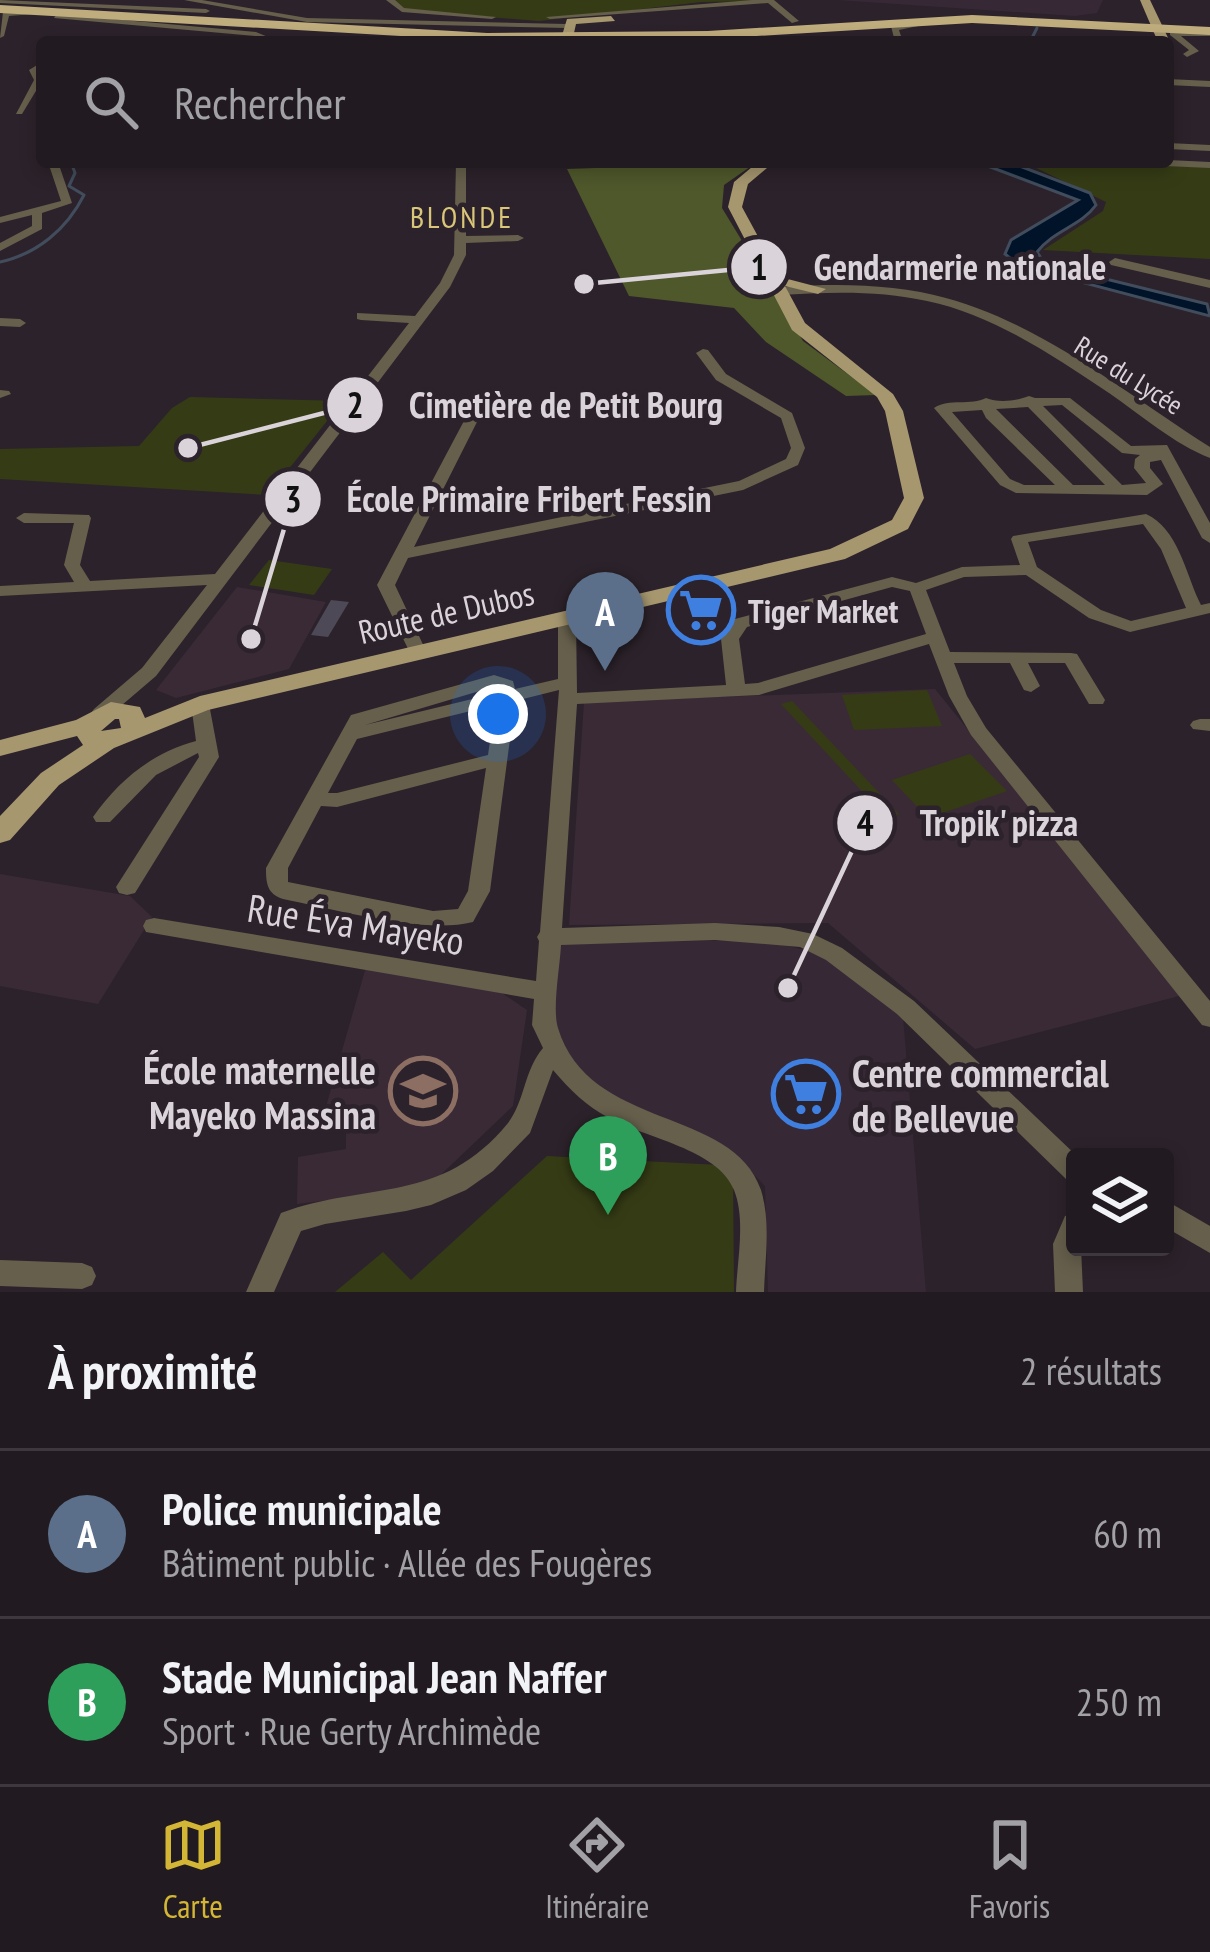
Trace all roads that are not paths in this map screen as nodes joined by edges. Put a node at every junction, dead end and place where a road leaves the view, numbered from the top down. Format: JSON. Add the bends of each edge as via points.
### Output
{"nodes":[{"id":1,"x":188,"y":0,"type":"edge"},
{"id":2,"x":390,"y":0,"type":"edge"},
{"id":3,"x":770,"y":0,"type":"edge"},
{"id":4,"x":1146,"y":0,"type":"edge"},
{"id":5,"x":212,"y":4,"type":"junction"},
{"id":6,"x":0,"y":5,"type":"edge"},
{"id":7,"x":611,"y":19,"type":"junction"},
{"id":8,"x":939,"y":19,"type":"junction"},
{"id":9,"x":538,"y":23,"type":"junction"},
{"id":10,"x":796,"y":24,"type":"junction"},
{"id":11,"x":829,"y":26,"type":"junction"},
{"id":12,"x":775,"y":31,"type":"junction"},
{"id":13,"x":1210,"y":31,"type":"edge"},
{"id":14,"x":566,"y":32,"type":"edge"},
{"id":15,"x":1159,"y":35,"type":"edge"},
{"id":16,"x":0,"y":36,"type":"edge"},
{"id":17,"x":261,"y":36,"type":"edge"},
{"id":18,"x":440,"y":36,"type":"edge"},
{"id":19,"x":459,"y":36,"type":"edge"},
{"id":20,"x":529,"y":36,"type":"edge"},
{"id":21,"x":533,"y":36,"type":"edge"},
{"id":22,"x":571,"y":36,"type":"edge"},
{"id":23,"x":711,"y":36,"type":"edge"},
{"id":24,"x":898,"y":36,"type":"edge"},
{"id":25,"x":1090,"y":36,"type":"edge"},
{"id":26,"x":1104,"y":36,"type":"edge"},
{"id":27,"x":1174,"y":45,"type":"edge"},
{"id":28,"x":1187,"y":54,"type":"junction"},
{"id":29,"x":1205,"y":63,"type":"dead end"},
{"id":30,"x":36,"y":82,"type":"edge"},
{"id":31,"x":1174,"y":82,"type":"edge"},
{"id":32,"x":1210,"y":84,"type":"edge"},
{"id":33,"x":28,"y":114,"type":"dead end"},
{"id":34,"x":1174,"y":146,"type":"edge"},
{"id":35,"x":1210,"y":148,"type":"edge"},
{"id":36,"x":1174,"y":163,"type":"edge"},
{"id":37,"x":1210,"y":165,"type":"edge"},
{"id":38,"x":54,"y":168,"type":"edge"},
{"id":39,"x":461,"y":168,"type":"edge"},
{"id":40,"x":760,"y":168,"type":"edge"},
{"id":41,"x":37,"y":213,"type":"junction"},
{"id":42,"x":0,"y":220,"type":"edge"},
{"id":43,"x":518,"y":238,"type":"dead end"},
{"id":44,"x":462,"y":240,"type":"junction"},
{"id":45,"x":0,"y":248,"type":"edge"},
{"id":46,"x":1115,"y":262,"type":"dead end"},
{"id":47,"x":1210,"y":284,"type":"edge"},
{"id":48,"x":818,"y":289,"type":"joint"},
{"id":49,"x":887,"y":291,"type":"junction"},
{"id":50,"x":785,"y":292,"type":"junction"},
{"id":51,"x":361,"y":316,"type":"dead end"},
{"id":52,"x":416,"y":320,"type":"junction"},
{"id":53,"x":0,"y":322,"type":"edge"},
{"id":54,"x":20,"y":323,"type":"dead end"},
{"id":55,"x":703,"y":353,"type":"dead end"},
{"id":56,"x":1029,"y":400,"type":"junction"},
{"id":57,"x":986,"y":402,"type":"junction"},
{"id":58,"x":470,"y":422,"type":"dead end"},
{"id":59,"x":1169,"y":429,"type":"junction"},
{"id":60,"x":1164,"y":453,"type":"junction"},
{"id":61,"x":1210,"y":454,"type":"edge"},
{"id":62,"x":1070,"y":491,"type":"junction"},
{"id":63,"x":1121,"y":491,"type":"junction"},
{"id":64,"x":24,"y":518,"type":"dead end"},
{"id":65,"x":1210,"y":538,"type":"edge"},
{"id":66,"x":400,"y":555,"type":"junction"},
{"id":67,"x":1030,"y":569,"type":"junction"},
{"id":68,"x":220,"y":580,"type":"junction"},
{"id":69,"x":84,"y":585,"type":"junction"},
{"id":70,"x":916,"y":588,"type":"junction"},
{"id":71,"x":0,"y":591,"type":"edge"},
{"id":72,"x":1203,"y":610,"type":"edge"},
{"id":73,"x":567,"y":617,"type":"junction"},
{"id":74,"x":938,"y":647,"type":"junction"},
{"id":75,"x":418,"y":653,"type":"junction"},
{"id":76,"x":1016,"y":658,"type":"junction"},
{"id":77,"x":149,"y":672,"type":"junction"},
{"id":78,"x":568,"y":685,"type":"junction"},
{"id":79,"x":1031,"y":686,"type":"dead end"},
{"id":80,"x":506,"y":690,"type":"junction"},
{"id":81,"x":736,"y":691,"type":"junction"},
{"id":82,"x":1096,"y":700,"type":"dead end"},
{"id":83,"x":200,"y":704,"type":"junction"},
{"id":84,"x":132,"y":718,"type":"junction"},
{"id":85,"x":98,"y":727,"type":"junction"},
{"id":86,"x":208,"y":744,"type":"junction"},
{"id":87,"x":0,"y":748,"type":"edge"},
{"id":88,"x":496,"y":760,"type":"junction"},
{"id":89,"x":316,"y":799,"type":"junction"},
{"id":90,"x":104,"y":817,"type":"dead end"},
{"id":91,"x":0,"y":833,"type":"edge"},
{"id":92,"x":127,"y":886,"type":"dead end"},
{"id":93,"x":154,"y":926,"type":"dead end"},
{"id":94,"x":548,"y":937,"type":"junction"},
{"id":95,"x":545,"y":992,"type":"junction"},
{"id":96,"x":1210,"y":1018,"type":"edge"},
{"id":97,"x":553,"y":1052,"type":"junction"},
{"id":98,"x":1066,"y":1163,"type":"edge"},
{"id":99,"x":1174,"y":1218,"type":"edge"},
{"id":100,"x":1210,"y":1241,"type":"edge"},
{"id":101,"x":1068,"y":1256,"type":"edge"},
{"id":102,"x":0,"y":1274,"type":"edge"},
{"id":103,"x":82,"y":1276,"type":"dead end"},
{"id":104,"x":260,"y":1292,"type":"edge"},
{"id":105,"x":750,"y":1292,"type":"edge"},
{"id":106,"x":1069,"y":1292,"type":"edge"}],
"edges":[{"from":1,"to":5,"type":"street"},
{"from":2,"to":9,"type":"street","via":[[402,10]]},
{"from":3,"to":9,"type":"street"},
{"from":3,"to":10,"type":"street"},
{"from":4,"to":15,"type":"main road"},
{"from":5,"to":6,"type":"street","via":[[196,12]]},
{"from":5,"to":9,"type":"street","via":[[307,20]]},
{"from":6,"to":18,"type":"highway"},
{"from":6,"to":19,"type":"highway"},
{"from":7,"to":10,"type":"highway","via":[[688,30]]},
{"from":7,"to":14,"type":"main road","via":[[581,19]]},
{"from":7,"to":20,"type":"highway","via":[[621,24],[609,32]]},
{"from":8,"to":11,"type":"highway"},
{"from":8,"to":13,"type":"highway"},
{"from":8,"to":13,"type":"highway","via":[[1104,9],[1126,20]]},
{"from":8,"to":24,"type":"street","via":[[896,27]]},
{"from":8,"to":25,"type":"highway","via":[[1033,23]]},
{"from":9,"to":14,"type":"street"},
{"from":10,"to":11,"type":"highway"},
{"from":10,"to":21,"type":"highway"},
{"from":11,"to":12,"type":"highway"},
{"from":12,"to":22,"type":"highway"},
{"from":12,"to":23,"type":"highway"},
{"from":13,"to":26,"type":"highway","via":[[1092,31]]},
{"from":13,"to":28,"type":"street","via":[[1173,33],[1195,51]]},
{"from":16,"to":17,"type":"street","via":[[4,16],[13,13]]},
{"from":27,"to":28,"type":"street"},
{"from":28,"to":29,"type":"street"},
{"from":30,"to":33,"type":"street","via":[[26,94]]},
{"from":31,"to":32,"type":"street"},
{"from":34,"to":35,"type":"street"},
{"from":36,"to":37,"type":"street"},
{"from":38,"to":41,"type":"street","via":[[68,201]]},
{"from":39,"to":44,"type":"street"},
{"from":40,"to":50,"type":"main road","name":"Route de Dubos","via":[[735,190],[740,214]]},
{"from":41,"to":42,"type":"street"},
{"from":41,"to":45,"type":"street","via":[[38,226]]},
{"from":43,"to":44,"type":"street"},
{"from":44,"to":52,"type":"street","via":[[459,260]]},
{"from":46,"to":47,"type":"street"},
{"from":48,"to":49,"type":"street","name":"Rue du Lycée"},
{"from":48,"to":50,"type":"main road"},
{"from":49,"to":50,"type":"street","name":"Rue du Lycée"},
{"from":49,"to":59,"type":"street","name":"Rue du Lycée","via":[[980,314]]},
{"from":50,"to":73,"type":"main road","name":"Route de Dubos","via":[[798,326],[866,376],[894,411],[911,477],[910,512],[881,536],[837,554]]},
{"from":51,"to":52,"type":"street"},
{"from":52,"to":68,"type":"street"},
{"from":53,"to":54,"type":"street"},
{"from":55,"to":66,"type":"street","via":[[721,376],[788,416],[798,448],[793,462],[743,484]]},
{"from":56,"to":57,"type":"street"},
{"from":56,"to":60,"type":"street","via":[[1065,401],[1126,450]]},
{"from":56,"to":63,"type":"street"},
{"from":57,"to":62,"type":"street"},
{"from":57,"to":62,"type":"street","via":[[950,403],[941,411],[1012,487]]},
{"from":58,"to":66,"type":"street"},
{"from":59,"to":60,"type":"street","via":[[1162,433]]},
{"from":59,"to":61,"type":"street","name":"Rue du Lycée"},
{"from":60,"to":63,"type":"street","via":[[1142,464],[1153,487]]},
{"from":60,"to":65,"type":"street"},
{"from":62,"to":63,"type":"street"},
{"from":64,"to":69,"type":"street","via":[[83,518],[72,565]]},
{"from":66,"to":75,"type":"street","via":[[388,594]]},
{"from":67,"to":70,"type":"street","via":[[962,572]]},
{"from":67,"to":72,"type":"street","via":[[1095,614],[1130,627]]},
{"from":67,"to":72,"type":"street","via":[[1019,538],[1146,519]]},
{"from":68,"to":69,"type":"street"},
{"from":68,"to":77,"type":"street"},
{"from":69,"to":71,"type":"street"},
{"from":70,"to":74,"type":"street"},
{"from":70,"to":81,"type":"street","via":[[892,581],[740,623],[730,639]]},
{"from":73,"to":75,"type":"main road","name":"Route de Dubos"},
{"from":73,"to":78,"type":"street"},
{"from":74,"to":76,"type":"street"},
{"from":74,"to":81,"type":"street"},
{"from":74,"to":96,"type":"street","via":[[978,731]]},
{"from":75,"to":83,"type":"main road","name":"Route de Dubos"},
{"from":76,"to":79,"type":"street"},
{"from":76,"to":82,"type":"street","via":[[1075,660]]},
{"from":77,"to":84,"type":"street"},
{"from":77,"to":85,"type":"street"},
{"from":78,"to":80,"type":"street"},
{"from":78,"to":81,"type":"street"},
{"from":78,"to":94,"type":"street"},
{"from":80,"to":88,"type":"street"},
{"from":80,"to":89,"type":"street","via":[[351,734]]},
{"from":83,"to":84,"type":"main road","name":"Route de Dubos"},
{"from":83,"to":86,"type":"street"},
{"from":84,"to":85,"type":"main road","name":"Route de Dubos"},
{"from":85,"to":87,"type":"main road"},
{"from":85,"to":91,"type":"main road"},
{"from":86,"to":90,"type":"street","via":[[160,759]]},
{"from":86,"to":92,"type":"street","via":[[203,772]]},
{"from":88,"to":89,"type":"street"},
{"from":88,"to":89,"type":"street","via":[[479,891],[472,910],[456,920],[283,891],[277,868]]},
{"from":93,"to":95,"type":"street","name":"Rue Éva Mayeko"},
{"from":94,"to":95,"type":"street"},
{"from":94,"to":98,"type":"street","via":[[753,934],[822,947],[869,978]]},
{"from":95,"to":97,"type":"street"},
{"from":97,"to":104,"type":"street","via":[[534,1075],[523,1124],[481,1165],[414,1202],[291,1222]]},
{"from":97,"to":105,"type":"street","via":[[604,1106],[711,1150],[740,1173],[749,1199]]},
{"from":99,"to":100,"type":"street"},
{"from":101,"to":106,"type":"street"},
{"from":102,"to":103,"type":"street"}]}
